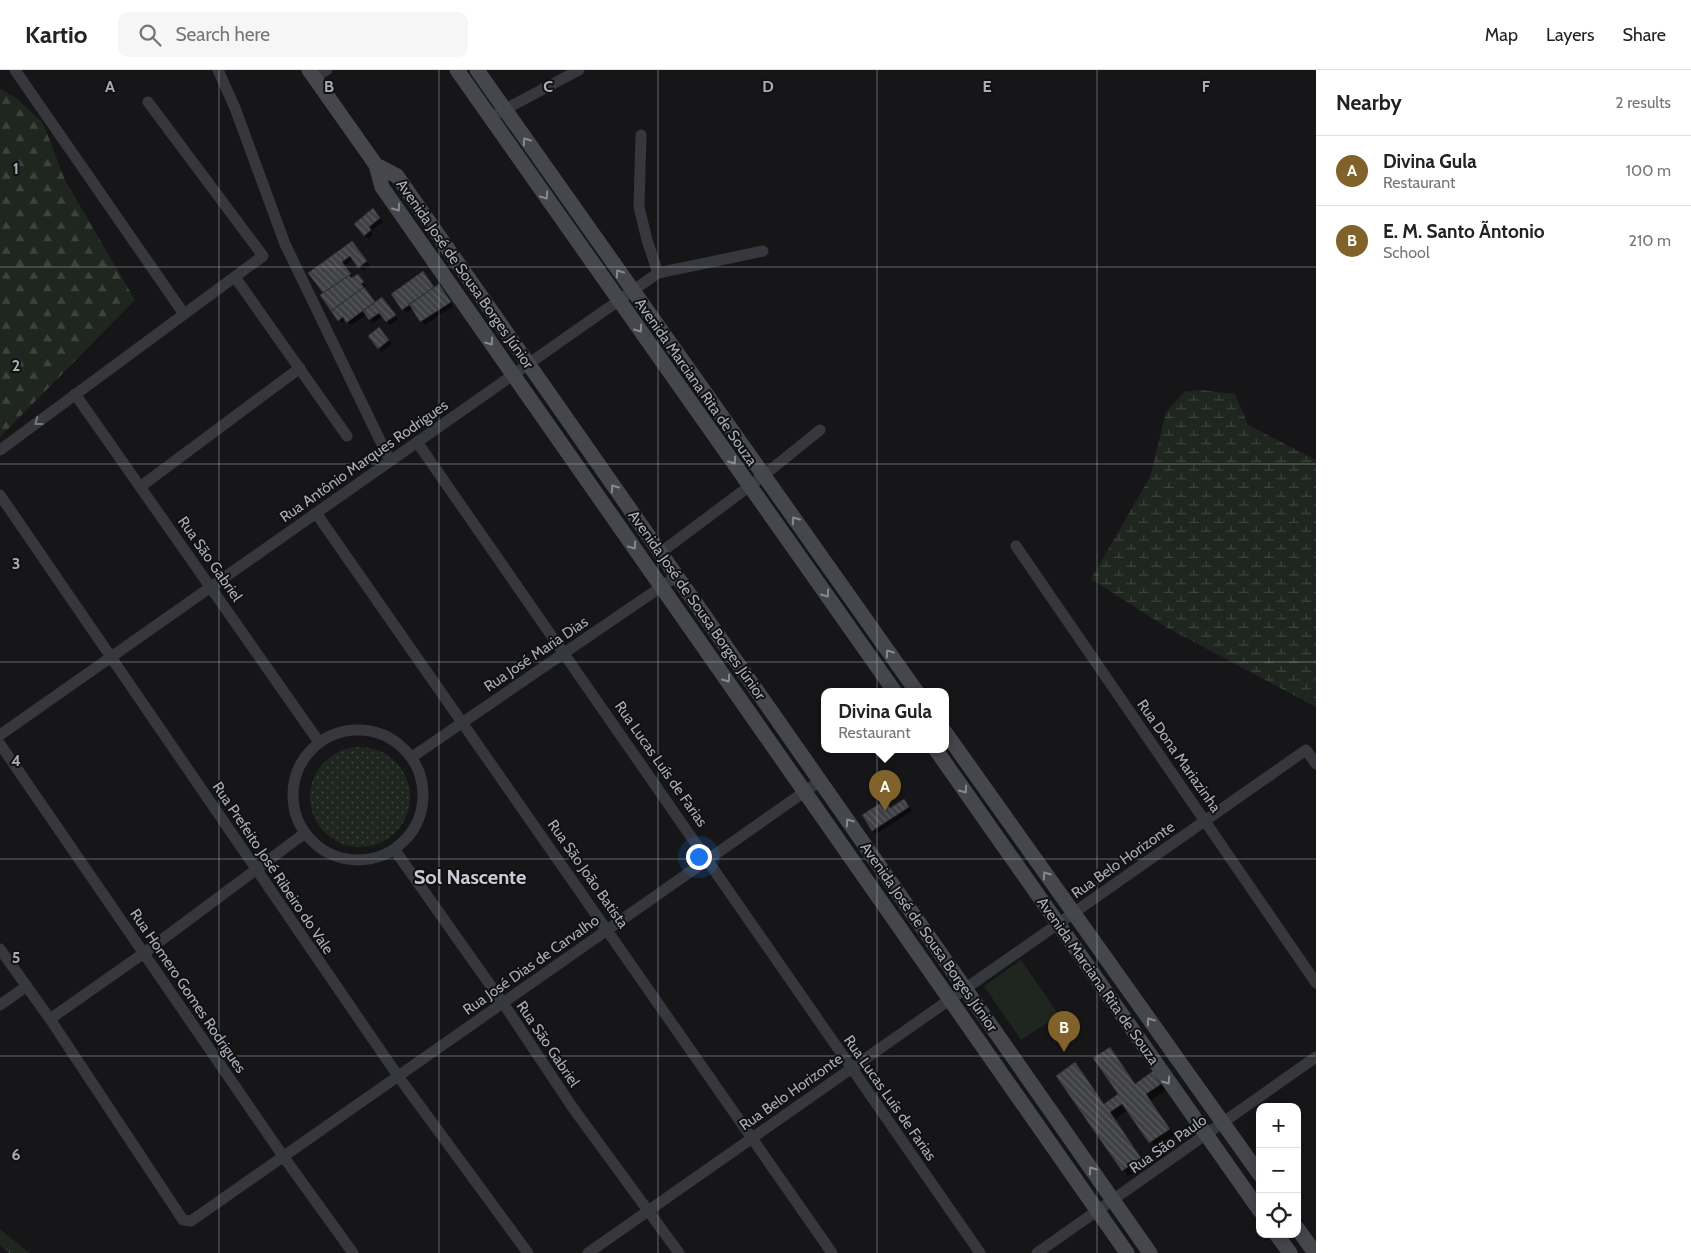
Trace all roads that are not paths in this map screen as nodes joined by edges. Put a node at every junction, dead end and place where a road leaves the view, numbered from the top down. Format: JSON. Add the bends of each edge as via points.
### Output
{"nodes":[{"id":1,"x":15,"y":70,"type":"edge"},
{"id":2,"x":218,"y":70,"type":"edge"},
{"id":3,"x":457,"y":70,"type":"edge"},
{"id":4,"x":477,"y":70,"type":"edge"},
{"id":5,"x":579,"y":70,"type":"edge"},
{"id":6,"x":317,"y":72,"type":"edge"},
{"id":7,"x":148,"y":102,"type":"dead end"},
{"id":8,"x":504,"y":110,"type":"junction"},
{"id":9,"x":490,"y":117,"type":"junction"},
{"id":10,"x":641,"y":136,"type":"dead end"},
{"id":11,"x":376,"y":165,"type":"junction"},
{"id":12,"x":763,"y":250,"type":"dead end"},
{"id":13,"x":658,"y":272,"type":"junction"},
{"id":14,"x":235,"y":276,"type":"junction"},
{"id":15,"x":632,"y":291,"type":"junction"},
{"id":16,"x":619,"y":300,"type":"junction"},
{"id":17,"x":184,"y":314,"type":"junction"},
{"id":18,"x":528,"y":364,"type":"junction"},
{"id":19,"x":300,"y":368,"type":"junction"},
{"id":20,"x":513,"y":375,"type":"junction"},
{"id":21,"x":75,"y":394,"type":"junction"},
{"id":22,"x":820,"y":430,"type":"dead end"},
{"id":23,"x":347,"y":436,"type":"dead end"},
{"id":24,"x":417,"y":442,"type":"junction"},
{"id":25,"x":0,"y":450,"type":"edge"},
{"id":26,"x":390,"y":461,"type":"junction"},
{"id":27,"x":763,"y":476,"type":"junction"},
{"id":28,"x":750,"y":486,"type":"junction"},
{"id":29,"x":140,"y":487,"type":"junction"},
{"id":30,"x":0,"y":495,"type":"edge"},
{"id":31,"x":316,"y":513,"type":"junction"},
{"id":32,"x":1016,"y":546,"type":"dead end"},
{"id":33,"x":660,"y":553,"type":"junction"},
{"id":34,"x":677,"y":576,"type":"junction"},
{"id":35,"x":661,"y":586,"type":"junction"},
{"id":36,"x":210,"y":587,"type":"junction"},
{"id":37,"x":564,"y":652,"type":"junction"},
{"id":38,"x":111,"y":657,"type":"junction"},
{"id":39,"x":892,"y":688,"type":"edge"},
{"id":40,"x":914,"y":688,"type":"edge"},
{"id":41,"x":463,"y":722,"type":"junction"},
{"id":42,"x":0,"y":735,"type":"edge"},
{"id":43,"x":949,"y":738,"type":"edge"},
{"id":44,"x":319,"y":742,"type":"junction"},
{"id":45,"x":0,"y":744,"type":"edge"},
{"id":46,"x":938,"y":753,"type":"edge"},
{"id":47,"x":412,"y":757,"type":"junction"},
{"id":48,"x":1316,"y":764,"type":"edge"},
{"id":49,"x":820,"y":781,"type":"junction"},
{"id":50,"x":805,"y":791,"type":"junction"},
{"id":51,"x":1206,"y":820,"type":"junction"},
{"id":52,"x":305,"y":833,"type":"junction"},
{"id":53,"x":394,"y":849,"type":"junction"},
{"id":54,"x":708,"y":859,"type":"junction"},
{"id":55,"x":256,"y":869,"type":"junction"},
{"id":56,"x":1073,"y":913,"type":"junction"},
{"id":57,"x":1058,"y":923,"type":"junction"},
{"id":58,"x":608,"y":929,"type":"junction"},
{"id":59,"x":0,"y":949,"type":"edge"},
{"id":60,"x":144,"y":953,"type":"junction"},
{"id":61,"x":1121,"y":980,"type":"junction"},
{"id":62,"x":1316,"y":983,"type":"edge"},
{"id":63,"x":27,"y":986,"type":"junction"},
{"id":64,"x":966,"y":988,"type":"junction"},
{"id":65,"x":1106,"y":993,"type":"junction"},
{"id":66,"x":950,"y":999,"type":"junction"},
{"id":67,"x":503,"y":1003,"type":"junction"},
{"id":68,"x":0,"y":1004,"type":"edge"},
{"id":69,"x":50,"y":1019,"type":"junction"},
{"id":70,"x":1316,"y":1057,"type":"edge"},
{"id":71,"x":851,"y":1068,"type":"junction"},
{"id":72,"x":398,"y":1076,"type":"junction"},
{"id":73,"x":1223,"y":1124,"type":"junction"},
{"id":74,"x":1206,"y":1136,"type":"junction"},
{"id":75,"x":752,"y":1138,"type":"junction"},
{"id":76,"x":283,"y":1156,"type":"junction"},
{"id":77,"x":1256,"y":1169,"type":"edge"},
{"id":78,"x":1114,"y":1200,"type":"junction"},
{"id":79,"x":1256,"y":1205,"type":"edge"},
{"id":80,"x":648,"y":1211,"type":"junction"},
{"id":81,"x":1097,"y":1212,"type":"junction"},
{"id":82,"x":1301,"y":1234,"type":"edge"},
{"id":83,"x":1279,"y":1238,"type":"edge"},
{"id":84,"x":353,"y":1253,"type":"edge"},
{"id":85,"x":528,"y":1253,"type":"edge"},
{"id":86,"x":588,"y":1253,"type":"edge"},
{"id":87,"x":679,"y":1253,"type":"edge"},
{"id":88,"x":832,"y":1253,"type":"edge"},
{"id":89,"x":980,"y":1253,"type":"edge"},
{"id":90,"x":1037,"y":1253,"type":"edge"},
{"id":91,"x":1127,"y":1253,"type":"edge"},
{"id":92,"x":1150,"y":1253,"type":"edge"},
{"id":93,"x":1290,"y":1253,"type":"edge"},
{"id":94,"x":1315,"y":1253,"type":"edge"}],
"edges":[{"from":1,"to":17,"type":"street"},
{"from":2,"to":26,"type":"street","via":[[285,244]]},
{"from":3,"to":9,"type":"street","name":"Avenida Marciana Rita de Souza"},
{"from":4,"to":8,"type":"street","name":"Avenida Marciana Rita de Souza"},
{"from":5,"to":8,"type":"street"},
{"from":6,"to":11,"type":"street"},
{"from":7,"to":14,"type":"street","via":[[264,256]]},
{"from":8,"to":9,"type":"street"},
{"from":15,"to":8,"type":"street","name":"Avenida Marciana Rita de Souza","one_way":true},
{"from":9,"to":16,"type":"street","name":"Avenida Marciana Rita de Souza","one_way":true},
{"from":10,"to":13,"type":"street","via":[[639,207]]},
{"from":11,"to":18,"type":"street","name":"Avenida José de Sousa Borges Júnior","via":[[397,176]]},
{"from":11,"to":20,"type":"street","name":"Avenida José de Sousa Borges Júnior","one_way":true,"via":[[382,187]]},
{"from":12,"to":13,"type":"street","name":"Rua Antônio Marques Rodrigues"},
{"from":13,"to":15,"type":"street","name":"Rua Antônio Marques Rodrigues"},
{"from":14,"to":17,"type":"street"},
{"from":14,"to":19,"type":"street"},
{"from":15,"to":16,"type":"street","name":"Rua Antônio Marques Rodrigues"},
{"from":15,"to":27,"type":"street","name":"Avenida Marciana Rita de Souza"},
{"from":16,"to":18,"type":"street","name":"Rua Antônio Marques Rodrigues"},
{"from":16,"to":28,"type":"street","name":"Avenida Marciana Rita de Souza","one_way":true},
{"from":17,"to":21,"type":"street"},
{"from":18,"to":20,"type":"street","name":"Rua Antônio Marques Rodrigues"},
{"from":33,"to":18,"type":"street","name":"Avenida José de Sousa Borges Júnior","one_way":true},
{"from":19,"to":23,"type":"street"},
{"from":19,"to":29,"type":"street"},
{"from":20,"to":24,"type":"street","name":"Rua Antônio Marques Rodrigues"},
{"from":20,"to":35,"type":"street","name":"Avenida José de Sousa Borges Júnior","one_way":true},
{"from":21,"to":25,"type":"street","one_way":true},
{"from":21,"to":29,"type":"street","name":"Rua São Gabriel"},
{"from":22,"to":27,"type":"street"},
{"from":24,"to":26,"type":"street","name":"Rua Antônio Marques Rodrigues"},
{"from":24,"to":37,"type":"street","name":"Rua Lucas Luís de Farias"},
{"from":26,"to":31,"type":"street","name":"Rua Antônio Marques Rodrigues"},
{"from":27,"to":28,"type":"street"},
{"from":40,"to":27,"type":"street","name":"Avenida Marciana Rita de Souza","one_way":true},
{"from":28,"to":33,"type":"street"},
{"from":28,"to":39,"type":"street","name":"Avenida Marciana Rita de Souza","one_way":true},
{"from":29,"to":36,"type":"street","name":"Rua São Gabriel"},
{"from":30,"to":38,"type":"street","name":"Rua Prefeito José Ribeiro do Vale"},
{"from":31,"to":36,"type":"street","name":"Rua Antônio Marques Rodrigues"},
{"from":31,"to":41,"type":"street","name":"Rua São João Batista"},
{"from":32,"to":51,"type":"street","name":"Rua Dona Mariazinha"},
{"from":33,"to":34,"type":"street","name":"Avenida José de Sousa Borges Júnior"},
{"from":34,"to":35,"type":"street","name":"Rua José Maria Dias"},
{"from":34,"to":49,"type":"street","name":"Avenida José de Sousa Borges Júnior"},
{"from":35,"to":37,"type":"street","name":"Rua José Maria Dias"},
{"from":35,"to":50,"type":"street","name":"Avenida José de Sousa Borges Júnior","one_way":true},
{"from":36,"to":38,"type":"street","name":"Rua Antônio Marques Rodrigues"},
{"from":36,"to":44,"type":"street","name":"Rua São Gabriel"},
{"from":37,"to":41,"type":"street","name":"Rua José Maria Dias"},
{"from":37,"to":54,"type":"street","name":"Rua Lucas Luís de Farias"},
{"from":38,"to":42,"type":"street","name":"Rua Antônio Marques Rodrigues"},
{"from":38,"to":55,"type":"street","name":"Rua Prefeito José Ribeiro do Vale"},
{"from":41,"to":47,"type":"street","name":"Rua José Maria Dias"},
{"from":41,"to":58,"type":"street","name":"Rua São João Batista"},
{"from":56,"to":43,"type":"street","name":"Avenida Marciana Rita de Souza","one_way":true},
{"from":44,"to":47,"type":"street","via":[[338,733],[358,729],[397,742]]},
{"from":44,"to":52,"type":"street","via":[[305,756],[296,775],[296,815]]},
{"from":45,"to":60,"type":"street","name":"Rua Homero Gomes Rodrigues"},
{"from":46,"to":57,"type":"street","name":"Avenida Marciana Rita de Souza","one_way":true},
{"from":47,"to":53,"type":"street","via":[[421,775],[420,817],[410,835]]},
{"from":48,"to":51,"type":"street","name":"Rua Belo Horizonte","via":[[1306,750]]},
{"from":49,"to":50,"type":"street","name":"Rua José Dias de Carvalho"},
{"from":64,"to":49,"type":"street","name":"Avenida José de Sousa Borges Júnior","one_way":true},
{"from":50,"to":54,"type":"street","name":"Rua José Dias de Carvalho"},
{"from":50,"to":66,"type":"street","name":"Avenida José de Sousa Borges Júnior"},
{"from":51,"to":56,"type":"street","name":"Rua Belo Horizonte"},
{"from":51,"to":62,"type":"street","name":"Rua Dona Mariazinha"},
{"from":52,"to":53,"type":"street","via":[[319,847],[336,856],[356,860],[376,857]]},
{"from":52,"to":55,"type":"street"},
{"from":53,"to":67,"type":"street","name":"Rua São Gabriel"},
{"from":54,"to":58,"type":"street","name":"Rua José Dias de Carvalho"},
{"from":54,"to":71,"type":"street","name":"Rua Lucas Luís de Farias"},
{"from":55,"to":60,"type":"street"},
{"from":55,"to":72,"type":"street","name":"Rua Prefeito José Ribeiro do Vale"},
{"from":56,"to":57,"type":"street","name":"Rua Belo Horizonte"},
{"from":56,"to":61,"type":"street","name":"Avenida Marciana Rita de Souza"},
{"from":57,"to":64,"type":"street","name":"Rua Belo Horizonte"},
{"from":57,"to":65,"type":"street","name":"Avenida Marciana Rita de Souza"},
{"from":58,"to":67,"type":"street","name":"Rua José Dias de Carvalho"},
{"from":58,"to":75,"type":"street","name":"Rua São João Batista"},
{"from":59,"to":63,"type":"street","name":"Rua José Dias de Carvalho"},
{"from":60,"to":69,"type":"street"},
{"from":60,"to":76,"type":"street","name":"Rua Homero Gomes Rodrigues"},
{"from":61,"to":65,"type":"street"},
{"from":73,"to":61,"type":"street","name":"Avenida Marciana Rita de Souza","one_way":true},
{"from":63,"to":68,"type":"street"},
{"from":63,"to":69,"type":"street","name":"Rua José Dias de Carvalho"},
{"from":64,"to":66,"type":"street","name":"Rua Belo Horizonte"},
{"from":78,"to":64,"type":"street","name":"Avenida José de Sousa Borges Júnior","one_way":true},
{"from":65,"to":74,"type":"street","name":"Avenida Marciana Rita de Souza","one_way":true},
{"from":66,"to":71,"type":"street","name":"Rua Belo Horizonte"},
{"from":66,"to":81,"type":"street","name":"Avenida José de Sousa Borges Júnior"},
{"from":67,"to":72,"type":"street","name":"Rua José Dias de Carvalho"},
{"from":67,"to":80,"type":"street","name":"Rua São Gabriel","via":[[573,1108]]},
{"from":69,"to":76,"type":"street","name":"Rua José Dias de Carvalho","via":[[183,1220],[191,1221]]},
{"from":70,"to":73,"type":"street","name":"Rua São Paulo"},
{"from":71,"to":75,"type":"street","name":"Rua Belo Horizonte"},
{"from":71,"to":89,"type":"street","name":"Rua Lucas Luís de Farias"},
{"from":72,"to":76,"type":"street","name":"Rua José Dias de Carvalho"},
{"from":72,"to":85,"type":"street","name":"Rua Prefeito José Ribeiro do Vale"},
{"from":73,"to":74,"type":"street","name":"Rua São Paulo"},
{"from":73,"to":77,"type":"street","name":"Avenida Marciana Rita de Souza"},
{"from":74,"to":78,"type":"street","name":"Rua São Paulo"},
{"from":74,"to":79,"type":"street","name":"Avenida Marciana Rita de Souza"},
{"from":75,"to":80,"type":"street","name":"Rua Belo Horizonte"},
{"from":75,"to":88,"type":"street","name":"Rua São João Batista"},
{"from":76,"to":84,"type":"street","name":"Rua Homero Gomes Rodrigues"},
{"from":78,"to":81,"type":"street","name":"Rua São Paulo"},
{"from":78,"to":92,"type":"street","name":"Avenida José de Sousa Borges Júnior"},
{"from":80,"to":86,"type":"street","name":"Rua Belo Horizonte"},
{"from":80,"to":87,"type":"street","name":"Rua São Gabriel"},
{"from":81,"to":90,"type":"street","name":"Rua São Paulo"},
{"from":81,"to":91,"type":"street","name":"Avenida José de Sousa Borges Júnior"},
{"from":82,"to":94,"type":"street"},
{"from":83,"to":93,"type":"street"}]}
